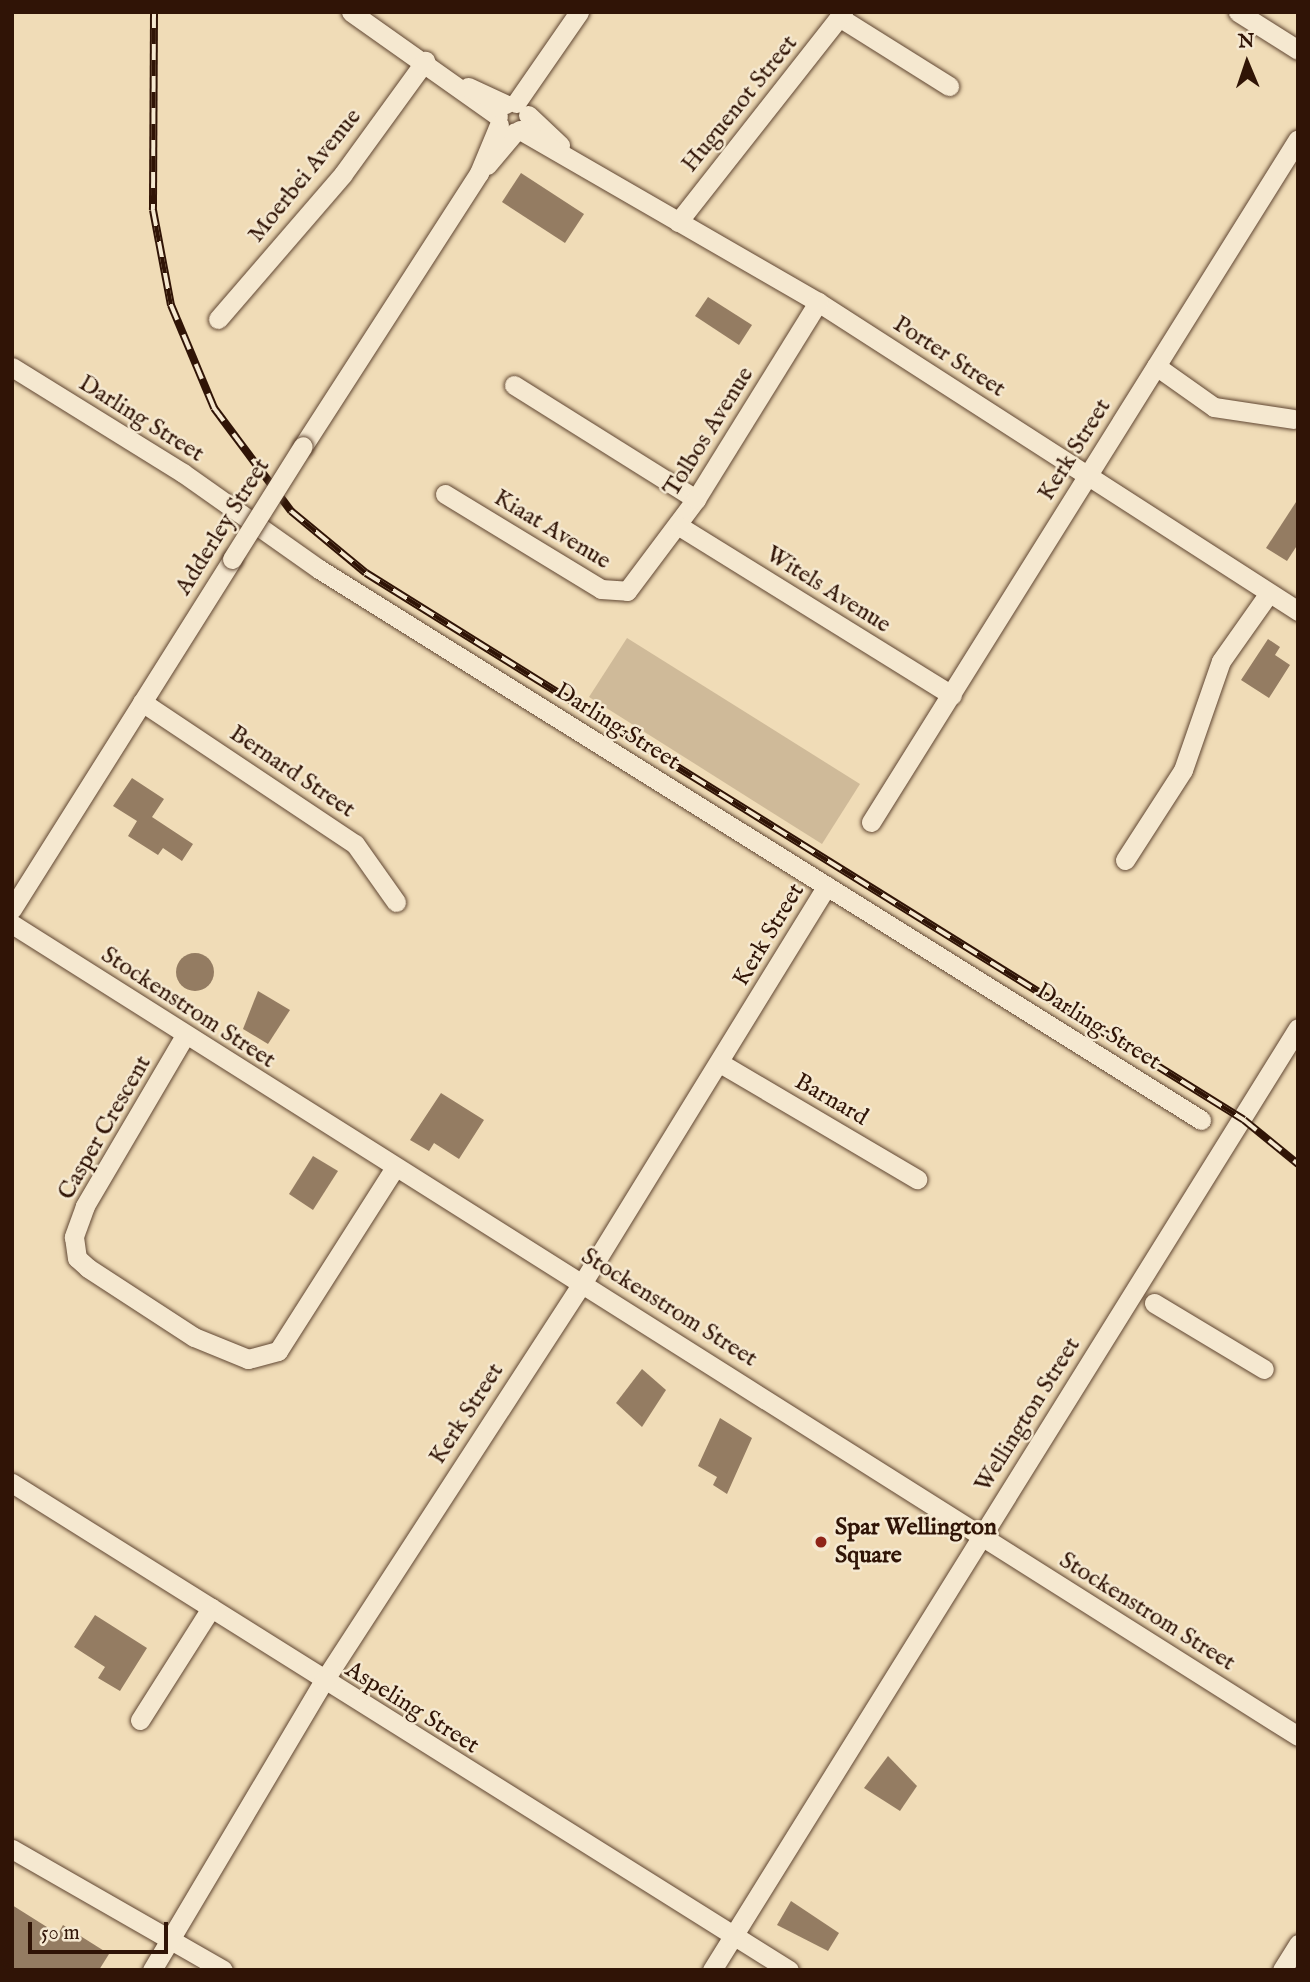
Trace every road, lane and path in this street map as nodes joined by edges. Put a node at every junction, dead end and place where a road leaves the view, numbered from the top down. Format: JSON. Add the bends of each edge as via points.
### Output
{"nodes":[{"id":1,"x":351,"y":12,"type":"edge"},
{"id":2,"x":579,"y":12,"type":"edge"},
{"id":3,"x":1238,"y":12,"type":"edge"},
{"id":4,"x":841,"y":15,"type":"edge"},
{"id":5,"x":1298,"y":50,"type":"edge"},
{"id":6,"x":425,"y":61,"type":"junction"},
{"id":7,"x":949,"y":86,"type":"dead end"},
{"id":8,"x":513,"y":117,"type":"junction"},
{"id":9,"x":1298,"y":139,"type":"edge"},
{"id":10,"x":678,"y":222,"type":"junction"},
{"id":11,"x":818,"y":302,"type":"junction"},
{"id":12,"x":218,"y":319,"type":"dead end"},
{"id":13,"x":1156,"y":366,"type":"junction"},
{"id":14,"x":12,"y":367,"type":"edge"},
{"id":15,"x":514,"y":385,"type":"dead end"},
{"id":16,"x":1293,"y":419,"type":"dead end"},
{"id":17,"x":1087,"y":476,"type":"junction"},
{"id":18,"x":445,"y":494,"type":"dead end"},
{"id":19,"x":696,"y":499,"type":"junction"},
{"id":20,"x":679,"y":526,"type":"junction"},
{"id":21,"x":637,"y":586,"type":"joint"},
{"id":22,"x":1269,"y":593,"type":"junction"},
{"id":23,"x":1298,"y":611,"type":"edge"},
{"id":24,"x":953,"y":695,"type":"junction"},
{"id":25,"x":142,"y":702,"type":"junction"},
{"id":26,"x":871,"y":822,"type":"dead end"},
{"id":27,"x":1125,"y":860,"type":"dead end"},
{"id":28,"x":827,"y":886,"type":"junction"},
{"id":29,"x":396,"y":902,"type":"dead end"},
{"id":30,"x":12,"y":909,"type":"edge"},
{"id":31,"x":12,"y":924,"type":"edge"},
{"id":32,"x":1298,"y":1028,"type":"edge"},
{"id":33,"x":184,"y":1037,"type":"junction"},
{"id":34,"x":720,"y":1063,"type":"junction"},
{"id":35,"x":1201,"y":1120,"type":"dead end"},
{"id":36,"x":395,"y":1167,"type":"junction"},
{"id":37,"x":917,"y":1179,"type":"dead end"},
{"id":38,"x":583,"y":1282,"type":"junction"},
{"id":39,"x":1154,"y":1303,"type":"dead end"},
{"id":40,"x":1264,"y":1369,"type":"dead end"},
{"id":41,"x":12,"y":1483,"type":"edge"},
{"id":42,"x":982,"y":1537,"type":"junction"},
{"id":43,"x":211,"y":1608,"type":"junction"},
{"id":44,"x":323,"y":1682,"type":"junction"},
{"id":45,"x":140,"y":1720,"type":"dead end"},
{"id":46,"x":1298,"y":1736,"type":"edge"},
{"id":47,"x":12,"y":1849,"type":"edge"},
{"id":48,"x":732,"y":1935,"type":"junction"},
{"id":49,"x":171,"y":1941,"type":"junction"},
{"id":50,"x":1298,"y":1944,"type":"edge"},
{"id":51,"x":152,"y":1970,"type":"edge"},
{"id":52,"x":223,"y":1970,"type":"edge"},
{"id":53,"x":712,"y":1970,"type":"edge"},
{"id":54,"x":789,"y":1970,"type":"edge"},
{"id":55,"x":1282,"y":1970,"type":"edge"}],
"edges":[{"from":1,"to":6,"type":"street","name":"Porter Street"},
{"from":2,"to":8,"type":"street","name":"Adderley Street"},
{"from":3,"to":5,"type":"street"},
{"from":4,"to":7,"type":"street","name":"Huguenot Street"},
{"from":4,"to":10,"type":"street","name":"Huguenot Street"},
{"from":6,"to":8,"type":"street","name":"Porter Street"},
{"from":6,"to":12,"type":"street","name":"Moerbei Avenue","via":[[343,174]]},
{"from":8,"to":10,"type":"street","name":"Porter Street"},
{"from":8,"to":25,"type":"street","name":"Adderley Street","bridge":true},
{"from":9,"to":13,"type":"street","name":"Kerk Street"},
{"from":10,"to":11,"type":"street","name":"Porter Street"},
{"from":11,"to":17,"type":"street","name":"Porter Street"},
{"from":11,"to":19,"type":"street","name":"Tolbos Avenue"},
{"from":13,"to":16,"type":"street","via":[[1214,407]]},
{"from":13,"to":17,"type":"street","name":"Kerk Street"},
{"from":14,"to":28,"type":"street","name":"Darling Street","via":[[183,473],[319,569]]},
{"from":15,"to":19,"type":"street"},
{"from":17,"to":22,"type":"street","name":"Porter Street"},
{"from":17,"to":24,"type":"street","name":"Kerk Street"},
{"from":18,"to":21,"type":"street","name":"Kiaat Avenue","via":[[601,589],[618,593]]},
{"from":19,"to":20,"type":"street","name":"Tolbos Avenue"},
{"from":20,"to":21,"type":"street","name":"Tolbos Avenue"},
{"from":20,"to":24,"type":"street","name":"Witels Avenue"},
{"from":22,"to":23,"type":"street","name":"Porter Street"},
{"from":22,"to":27,"type":"street","via":[[1221,661],[1183,770]]},
{"from":24,"to":26,"type":"street","name":"Kerk Street"},
{"from":25,"to":29,"type":"street","name":"Bernard Street","via":[[355,844]]},
{"from":25,"to":30,"type":"street","name":"Adderley Street"},
{"from":28,"to":34,"type":"street","name":"Kerk Street"},
{"from":28,"to":35,"type":"street","name":"Darling Street"},
{"from":31,"to":33,"type":"street","name":"Stockenstrom Street"},
{"from":32,"to":42,"type":"street","name":"Wellington Street"},
{"from":33,"to":36,"type":"street","name":"Stockenstrom Street"},
{"from":33,"to":36,"type":"street","name":"Casper Crescent","via":[[85,1206],[74,1237],[78,1258],[88,1268],[194,1337],[248,1359],[278,1350]]},
{"from":34,"to":37,"type":"street","name":"Barnard"},
{"from":34,"to":38,"type":"street","name":"Kerk Street"},
{"from":36,"to":38,"type":"street","name":"Stockenstrom Street"},
{"from":38,"to":42,"type":"street","name":"Stockenstrom Street"},
{"from":38,"to":44,"type":"street","name":"Kerk Street"},
{"from":39,"to":40,"type":"street"},
{"from":41,"to":43,"type":"street","name":"Aspeling Street"},
{"from":42,"to":46,"type":"street","name":"Stockenstrom Street"},
{"from":42,"to":48,"type":"street","name":"Wellington Street"},
{"from":43,"to":44,"type":"street","name":"Aspeling Street"},
{"from":43,"to":45,"type":"street"},
{"from":44,"to":48,"type":"street","name":"Aspeling Street"},
{"from":44,"to":49,"type":"street","name":"Kerk Street"},
{"from":47,"to":49,"type":"street"},
{"from":48,"to":53,"type":"street","name":"Wellington Street"},
{"from":48,"to":54,"type":"street","name":"Aspeling Street"},
{"from":49,"to":51,"type":"street","name":"Kerk Street"},
{"from":49,"to":52,"type":"street"},
{"from":50,"to":55,"type":"street"}]}
